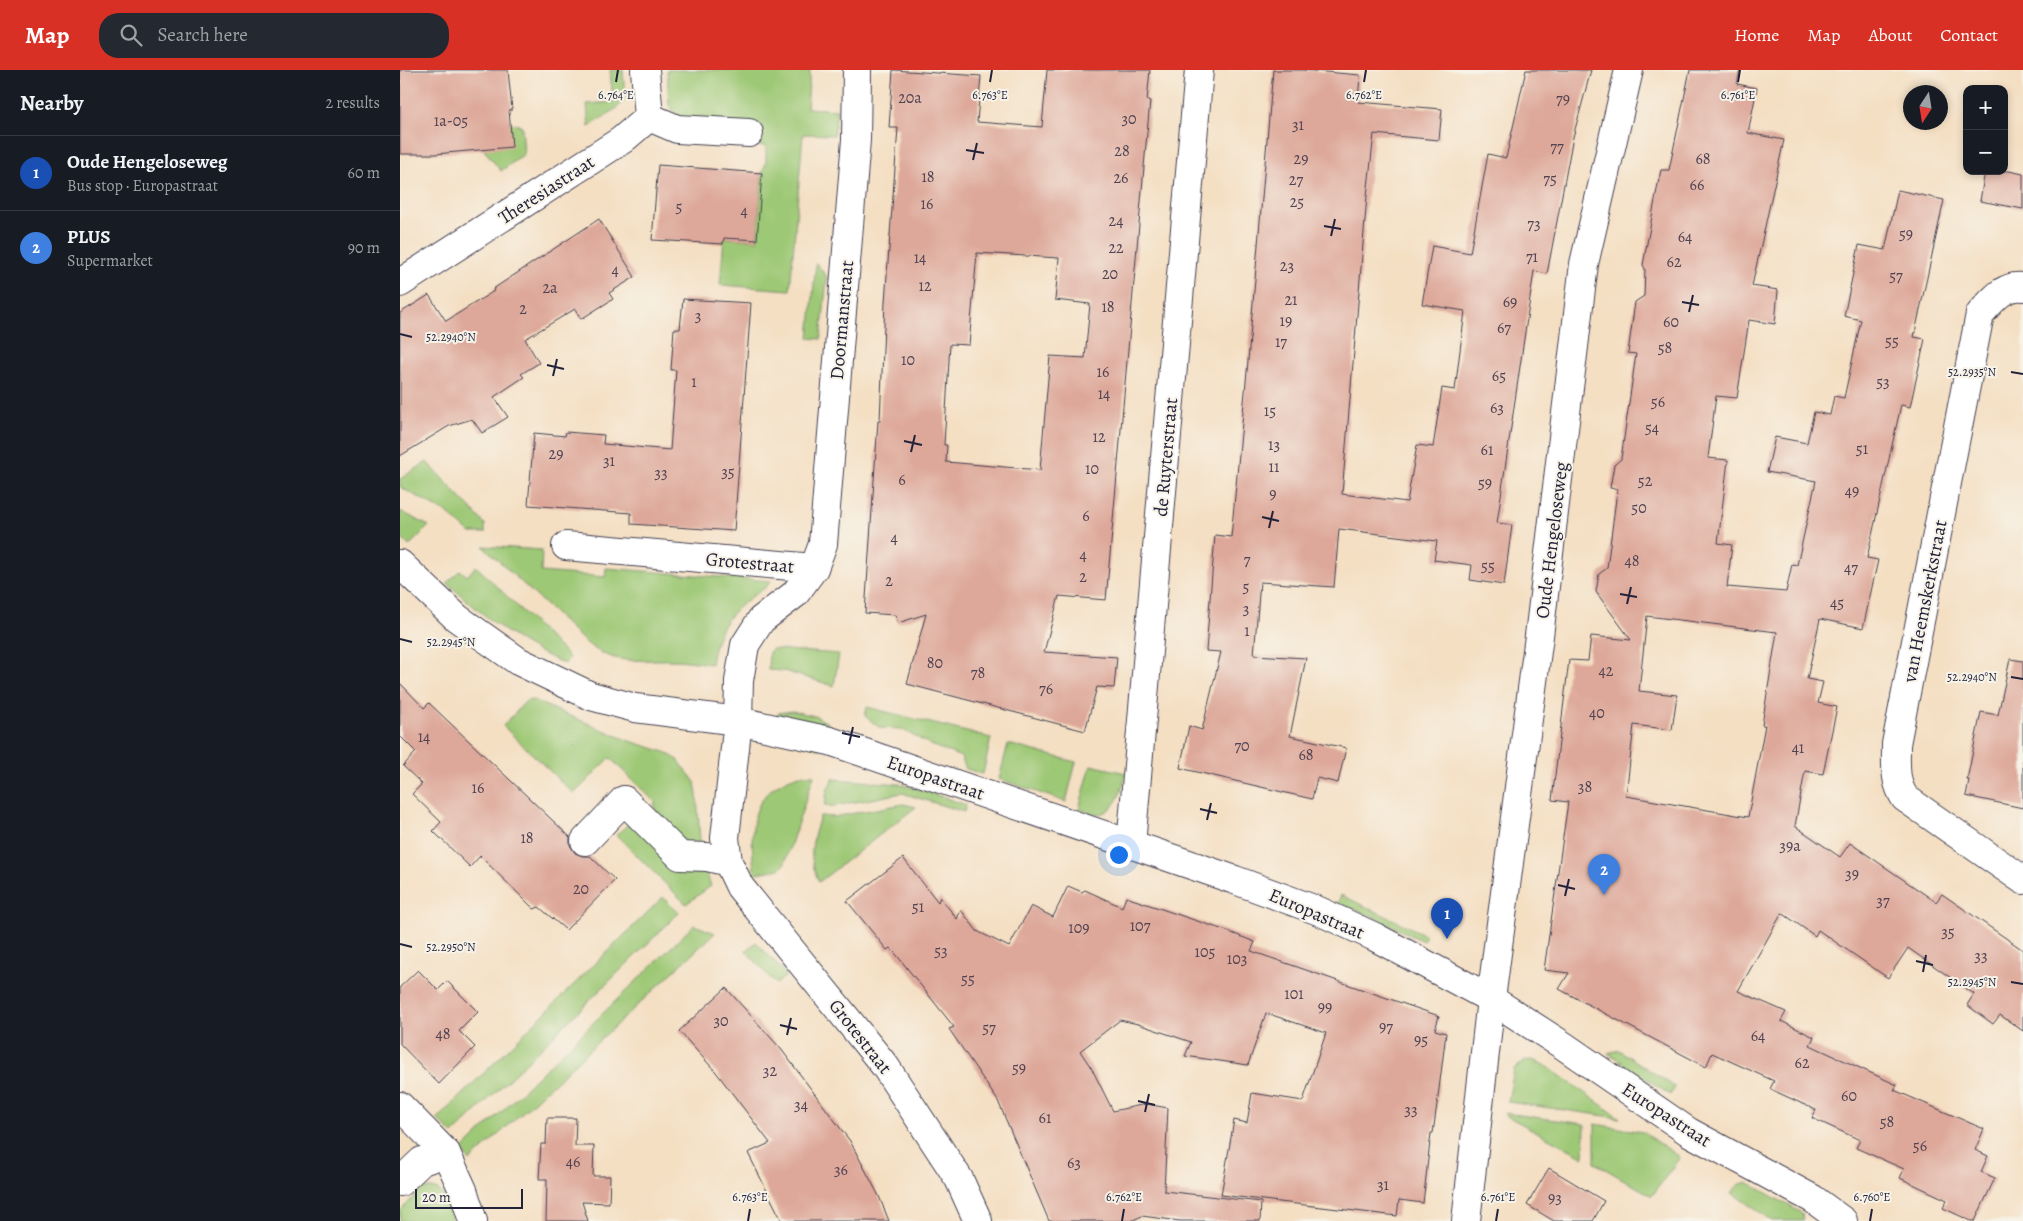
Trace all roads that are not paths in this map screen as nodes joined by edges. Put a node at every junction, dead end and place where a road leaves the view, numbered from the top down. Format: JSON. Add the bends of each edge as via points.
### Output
{"nodes":[{"id":1,"x":645,"y":70,"type":"edge"},
{"id":2,"x":857,"y":70,"type":"edge"},
{"id":3,"x":1199,"y":70,"type":"edge"},
{"id":4,"x":1629,"y":70,"type":"edge"},
{"id":5,"x":650,"y":117,"type":"junction"},
{"id":6,"x":749,"y":132,"type":"dead end"},
{"id":7,"x":400,"y":283,"type":"edge"},
{"id":8,"x":2023,"y":287,"type":"edge"},
{"id":9,"x":566,"y":546,"type":"dead end"},
{"id":10,"x":400,"y":564,"type":"edge"},
{"id":11,"x":814,"y":568,"type":"junction"},
{"id":12,"x":738,"y":721,"type":"junction"},
{"id":13,"x":585,"y":842,"type":"dead end"},
{"id":14,"x":1131,"y":845,"type":"junction"},
{"id":15,"x":728,"y":862,"type":"junction"},
{"id":16,"x":2023,"y":880,"type":"edge"},
{"id":17,"x":1491,"y":999,"type":"junction"},
{"id":18,"x":400,"y":1106,"type":"edge"},
{"id":19,"x":446,"y":1153,"type":"junction"},
{"id":20,"x":400,"y":1182,"type":"edge"},
{"id":21,"x":473,"y":1221,"type":"edge"},
{"id":22,"x":978,"y":1221,"type":"edge"},
{"id":23,"x":1466,"y":1221,"type":"edge"},
{"id":24,"x":1843,"y":1221,"type":"edge"}],
"edges":[{"from":1,"to":5,"type":"street"},
{"from":2,"to":11,"type":"street","name":"Doormanstraat","via":[[856,140],[824,534]]},
{"from":3,"to":14,"type":"street","name":"de Ruyterstraat"},
{"from":4,"to":17,"type":"street","name":"Oude Hengeloseweg","via":[[1584,264],[1540,636]]},
{"from":5,"to":6,"type":"street","via":[[677,129]]},
{"from":5,"to":7,"type":"street","name":"Theresiastraat","via":[[622,140]]},
{"from":8,"to":16,"type":"street","name":"van Heemskerkstraat","via":[[2015,286],[1999,294],[1980,314],[1896,744],[1898,788],[1905,798]]},
{"from":9,"to":11,"type":"street","name":"Grotestraat"},
{"from":10,"to":12,"type":"street","via":[[457,618],[518,661],[550,678],[591,696],[634,708]]},
{"from":11,"to":12,"type":"street","name":"Grotestraat","via":[[795,594],[761,620],[745,645],[739,681]]},
{"from":12,"to":14,"type":"street","name":"Europastraat","via":[[830,741]]},
{"from":12,"to":15,"type":"street","name":"Grotestraat","via":[[725,838]]},
{"from":13,"to":15,"type":"street","via":[[624,800],[680,856]]},
{"from":14,"to":17,"type":"street","name":"Europastraat","via":[[1319,911]]},
{"from":15,"to":22,"type":"street","name":"Grotestraat","via":[[740,887],[885,1066],[959,1179]]},
{"from":17,"to":23,"type":"street","name":"Oude Hengeloseweg"},
{"from":17,"to":24,"type":"street","name":"Europastraat","via":[[1690,1132],[1813,1199]]},
{"from":18,"to":19,"type":"street"},
{"from":19,"to":20,"type":"street","via":[[422,1161]]},
{"from":19,"to":21,"type":"street"}]}
